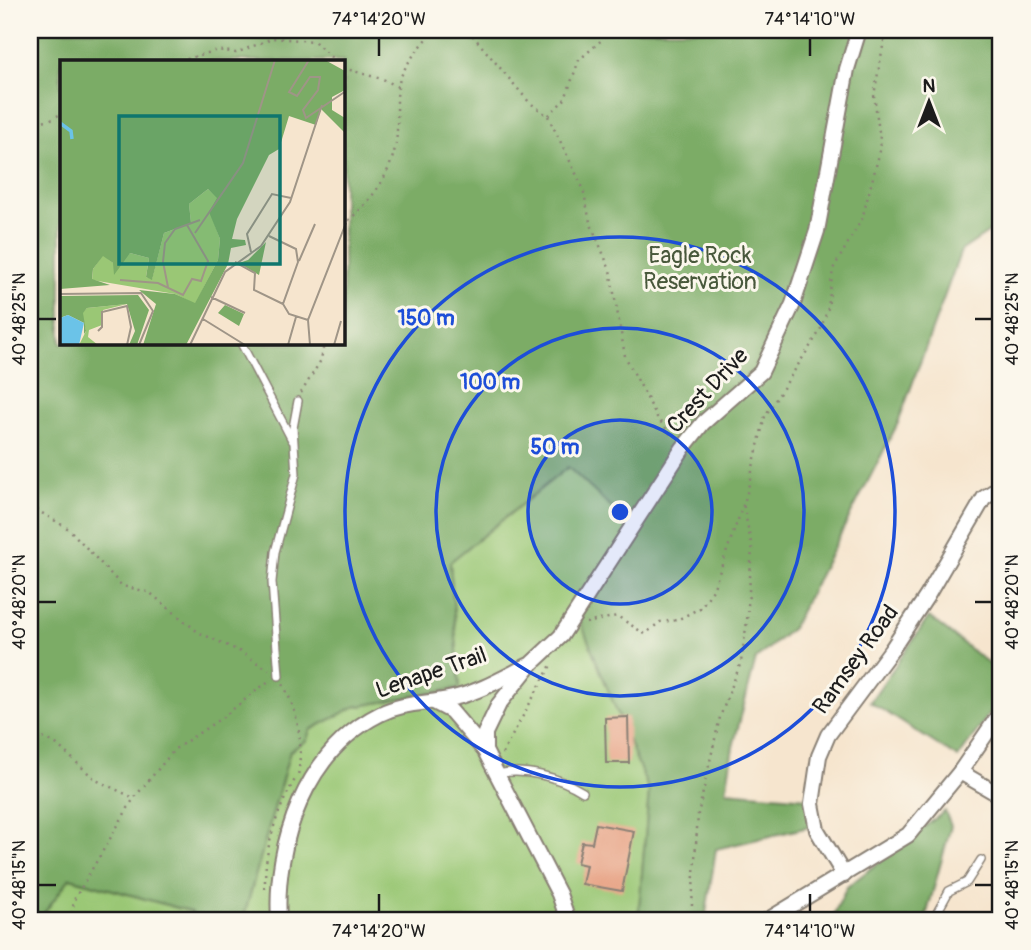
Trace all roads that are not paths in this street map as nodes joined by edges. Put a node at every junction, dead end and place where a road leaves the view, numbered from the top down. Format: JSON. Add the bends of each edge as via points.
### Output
{"nodes":[{"id":1,"x":859,"y":30,"type":"edge"},
{"id":2,"x":242,"y":345,"type":"edge"},
{"id":3,"x":298,"y":401,"type":"road end"},
{"id":4,"x":295,"y":447,"type":"junction"},
{"id":5,"x":1001,"y":487,"type":"edge"},
{"id":6,"x":531,"y":664,"type":"junction"},
{"id":7,"x":279,"y":676,"type":"road end"},
{"id":8,"x":434,"y":702,"type":"junction"},
{"id":9,"x":1001,"y":712,"type":"edge"},
{"id":10,"x":485,"y":751,"type":"junction"},
{"id":11,"x":960,"y":772,"type":"junction"},
{"id":12,"x":496,"y":774,"type":"junction"},
{"id":13,"x":583,"y":792,"type":"dead end"},
{"id":14,"x":1001,"y":796,"type":"edge"},
{"id":15,"x":981,"y":860,"type":"dead end"},
{"id":16,"x":844,"y":874,"type":"junction"},
{"id":17,"x":279,"y":920,"type":"edge"},
{"id":18,"x":568,"y":920,"type":"edge"},
{"id":19,"x":768,"y":920,"type":"edge"},
{"id":20,"x":933,"y":920,"type":"edge"}],
"edges":[{"from":1,"to":6,"type":"street","name":"Crest Drive","via":[[847,69],[817,231],[793,304],[761,372],[703,423],[683,448],[566,629]]},
{"from":2,"to":4,"type":"lane"},
{"from":3,"to":4,"type":"lane"},
{"from":4,"to":7,"type":"lane","via":[[294,486],[275,552],[272,582]]},
{"from":5,"to":16,"type":"street","name":"Ramsey Road","via":[[984,498],[905,629],[828,735],[819,756],[812,804],[817,830]]},
{"from":6,"to":8,"type":"street","name":"Crest Drive","via":[[465,695]]},
{"from":6,"to":10,"type":"street","name":"Crest Drive","via":[[488,722]]},
{"from":8,"to":10,"type":"street","via":[[451,711]]},
{"from":8,"to":17,"type":"street","name":"Crest Drive","via":[[405,705],[359,727],[312,779],[281,856]]},
{"from":9,"to":11,"type":"street"},
{"from":10,"to":12,"type":"street"},
{"from":11,"to":14,"type":"street"},
{"from":11,"to":16,"type":"street","via":[[908,835]]},
{"from":12,"to":13,"type":"lane","via":[[554,778]]},
{"from":12,"to":18,"type":"street"},
{"from":15,"to":20,"type":"lane","via":[[967,882],[949,891]]},
{"from":16,"to":19,"type":"street"}]}
